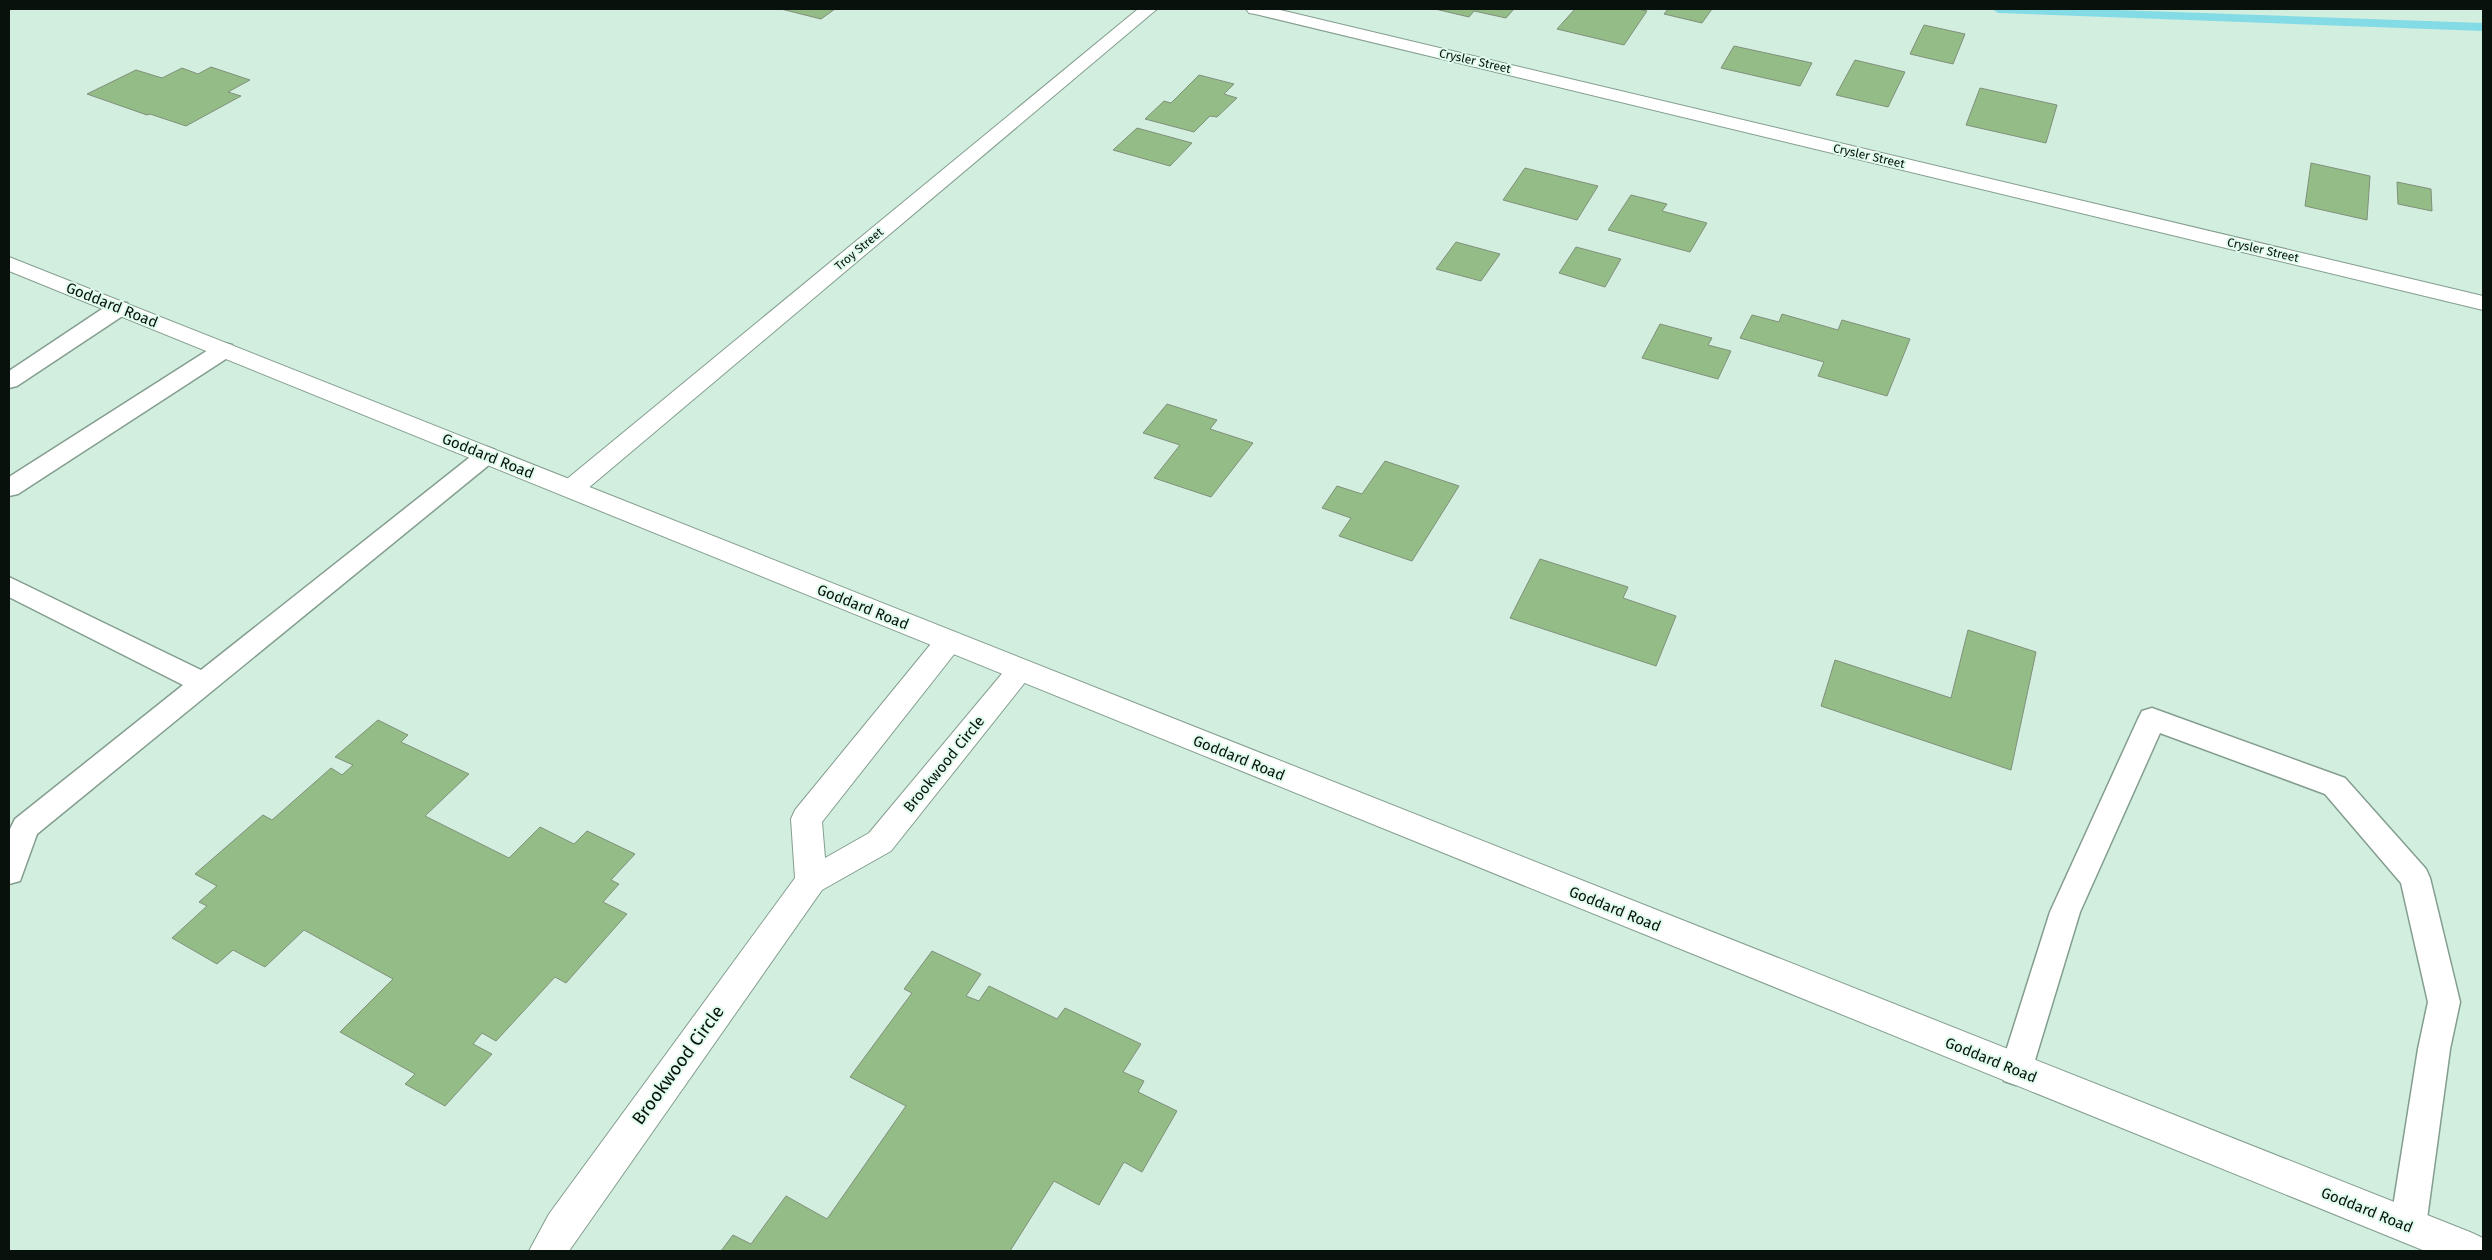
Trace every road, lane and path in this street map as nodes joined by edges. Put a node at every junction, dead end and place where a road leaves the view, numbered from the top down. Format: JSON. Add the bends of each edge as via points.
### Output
{"nodes":[{"id":1,"x":1148,"y":9,"type":"edge"},
{"id":2,"x":1255,"y":9,"type":"edge"},
{"id":3,"x":9,"y":264,"type":"edge"},
{"id":4,"x":2483,"y":303,"type":"edge"},
{"id":5,"x":119,"y":308,"type":"junction"},
{"id":6,"x":224,"y":350,"type":"junction"},
{"id":7,"x":9,"y":381,"type":"edge"},
{"id":8,"x":487,"y":455,"type":"junction"},
{"id":9,"x":9,"y":488,"type":"edge"},
{"id":10,"x":570,"y":489,"type":"junction"},
{"id":11,"x":9,"y":586,"type":"edge"},
{"id":12,"x":949,"y":641,"type":"junction"},
{"id":13,"x":1020,"y":671,"type":"junction"},
{"id":14,"x":203,"y":684,"type":"junction"},
{"id":15,"x":17,"y":823,"type":"edge"},
{"id":16,"x":9,"y":872,"type":"edge"},
{"id":17,"x":812,"y":881,"type":"junction"},
{"id":18,"x":2016,"y":1070,"type":"junction"},
{"id":19,"x":2408,"y":1226,"type":"junction"},
{"id":20,"x":548,"y":1251,"type":"edge"},
{"id":21,"x":2470,"y":1251,"type":"edge"}],
"edges":[{"from":1,"to":10,"type":"street","name":"Troy Street"},
{"from":2,"to":4,"type":"street","name":"Crysler Street"},
{"from":3,"to":5,"type":"street","name":"Goddard Road"},
{"from":5,"to":6,"type":"street","name":"Goddard Road"},
{"from":5,"to":7,"type":"lane"},
{"from":6,"to":8,"type":"street","name":"Goddard Road"},
{"from":6,"to":9,"type":"lane"},
{"from":8,"to":10,"type":"street","name":"Goddard Road"},
{"from":8,"to":14,"type":"lane"},
{"from":10,"to":12,"type":"street","name":"Goddard Road"},
{"from":11,"to":14,"type":"lane"},
{"from":12,"to":13,"type":"street","name":"Goddard Road"},
{"from":12,"to":17,"type":"street","via":[[806,819]]},
{"from":13,"to":17,"type":"street","name":"Brookwood Circle","via":[[880,842]]},
{"from":13,"to":18,"type":"street","name":"Goddard Road"},
{"from":14,"to":15,"type":"lane"},
{"from":15,"to":16,"type":"lane"},
{"from":17,"to":20,"type":"street","name":"Brookwood Circle","via":[[562,1227]]},
{"from":18,"to":19,"type":"street","name":"Goddard Road"},
{"from":18,"to":19,"type":"lane","via":[[2065,912],[2152,719],[2334,786],[2416,878],[2444,1002],[2434,1048]]},
{"from":19,"to":21,"type":"street","name":"Goddard Road"}]}
